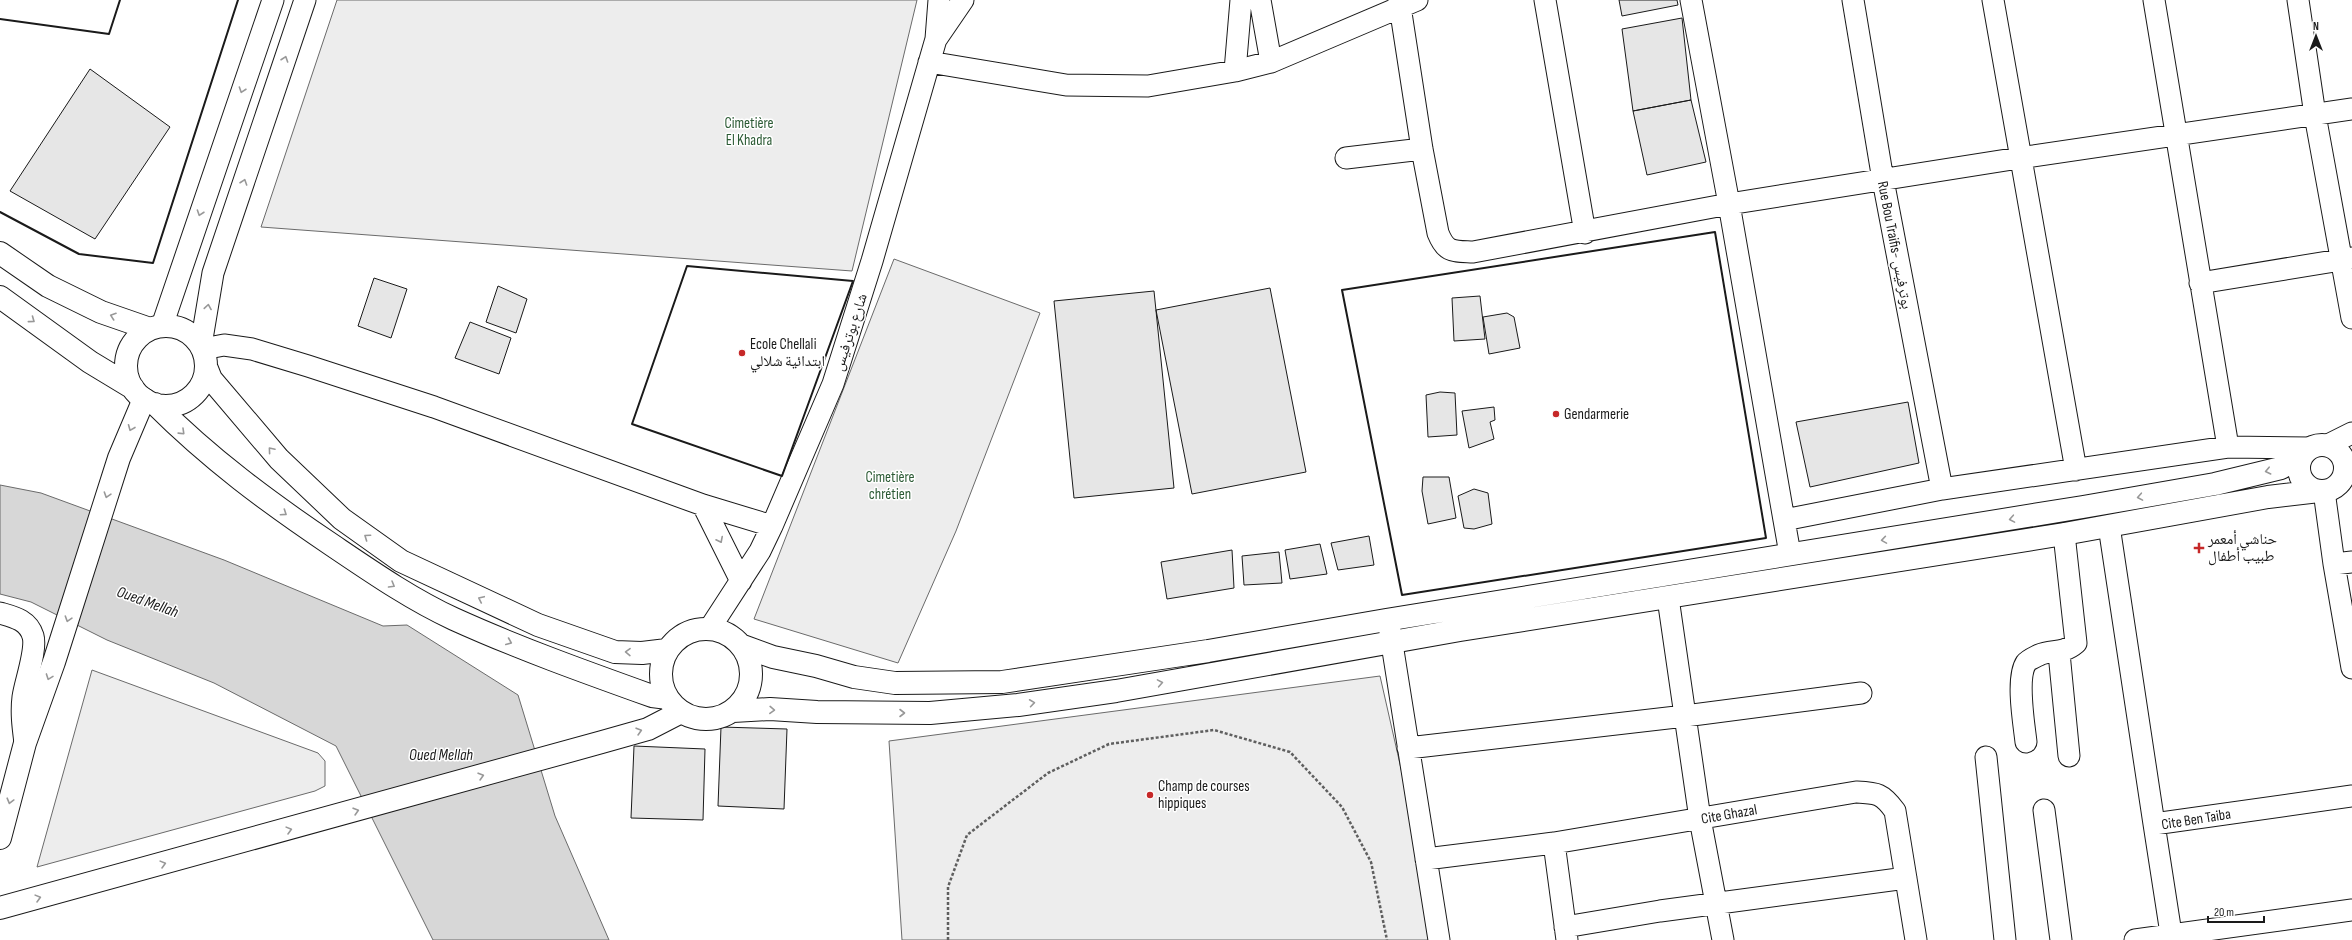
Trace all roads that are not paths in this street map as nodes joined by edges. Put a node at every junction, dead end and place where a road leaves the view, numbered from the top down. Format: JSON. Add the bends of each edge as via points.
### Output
{"nodes":[{"id":1,"x":273,"y":0,"type":"edge"},
{"id":2,"x":305,"y":0,"type":"edge"},
{"id":3,"x":939,"y":0,"type":"edge"},
{"id":4,"x":964,"y":0,"type":"edge"},
{"id":5,"x":1241,"y":0,"type":"edge"},
{"id":6,"x":1260,"y":0,"type":"edge"},
{"id":7,"x":1545,"y":0,"type":"edge"},
{"id":8,"x":1691,"y":0,"type":"edge"},
{"id":9,"x":1853,"y":0,"type":"edge"},
{"id":10,"x":1993,"y":0,"type":"edge"},
{"id":11,"x":2154,"y":0,"type":"edge"},
{"id":12,"x":2298,"y":0,"type":"edge"},
{"id":13,"x":1406,"y":2,"type":"edge"},
{"id":14,"x":936,"y":39,"type":"junction"},
{"id":15,"x":929,"y":62,"type":"junction"},
{"id":16,"x":1271,"y":62,"type":"junction"},
{"id":17,"x":1235,"y":71,"type":"junction"},
{"id":18,"x":2352,"y":109,"type":"edge"},
{"id":19,"x":2315,"y":115,"type":"junction"},
{"id":20,"x":2176,"y":135,"type":"junction"},
{"id":21,"x":1422,"y":149,"type":"junction"},
{"id":22,"x":1346,"y":158,"type":"dead end"},
{"id":23,"x":2019,"y":158,"type":"junction"},
{"id":24,"x":1883,"y":180,"type":"junction"},
{"id":25,"x":1729,"y":204,"type":"junction"},
{"id":26,"x":1585,"y":232,"type":"junction"},
{"id":27,"x":0,"y":253,"type":"edge"},
{"id":28,"x":2347,"y":259,"type":"edge"},
{"id":29,"x":2200,"y":283,"type":"junction"},
{"id":30,"x":0,"y":297,"type":"edge"},
{"id":31,"x":2352,"y":318,"type":"edge"},
{"id":32,"x":156,"y":327,"type":"junction"},
{"id":33,"x":203,"y":354,"type":"junction"},
{"id":34,"x":144,"y":397,"type":"junction"},
{"id":35,"x":2352,"y":433,"type":"edge"},
{"id":36,"x":2228,"y":447,"type":"junction"},
{"id":37,"x":2327,"y":451,"type":"edge"},
{"id":38,"x":2076,"y":470,"type":"junction"},
{"id":39,"x":2334,"y":486,"type":"edge"},
{"id":40,"x":1942,"y":489,"type":"junction"},
{"id":41,"x":703,"y":505,"type":"junction"},
{"id":42,"x":1784,"y":520,"type":"junction"},
{"id":43,"x":772,"y":526,"type":"junction"},
{"id":44,"x":2109,"y":526,"type":"junction"},
{"id":45,"x":2064,"y":534,"type":"junction"},
{"id":46,"x":1790,"y":554,"type":"junction"},
{"id":47,"x":2343,"y":563,"type":"edge"},
{"id":48,"x":741,"y":581,"type":"junction"},
{"id":49,"x":1668,"y":598,"type":"junction"},
{"id":50,"x":0,"y":613,"type":"edge"},
{"id":51,"x":1386,"y":620,"type":"junction"},
{"id":52,"x":710,"y":628,"type":"junction"},
{"id":53,"x":1392,"y":643,"type":"junction"},
{"id":54,"x":743,"y":646,"type":"junction"},
{"id":55,"x":667,"y":650,"type":"junction"},
{"id":56,"x":2059,"y":653,"type":"junction"},
{"id":57,"x":2351,"y":655,"type":"edge"},
{"id":58,"x":1861,"y":693,"type":"dead end"},
{"id":59,"x":674,"y":705,"type":"junction"},
{"id":60,"x":733,"y":711,"type":"junction"},
{"id":61,"x":1685,"y":716,"type":"junction"},
{"id":62,"x":2026,"y":742,"type":"dead end"},
{"id":63,"x":25,"y":743,"type":"junction"},
{"id":64,"x":1408,"y":748,"type":"junction"},
{"id":65,"x":2069,"y":756,"type":"dead end"},
{"id":66,"x":1986,"y":757,"type":"dead end"},
{"id":67,"x":2352,"y":796,"type":"edge"},
{"id":68,"x":2044,"y":810,"type":"dead end"},
{"id":69,"x":1700,"y":819,"type":"junction"},
{"id":70,"x":2154,"y":824,"type":"junction"},
{"id":71,"x":0,"y":838,"type":"edge"},
{"id":72,"x":1554,"y":843,"type":"junction"},
{"id":73,"x":1426,"y":859,"type":"junction"},
{"id":74,"x":1906,"y":878,"type":"junction"},
{"id":75,"x":1716,"y":904,"type":"junction"},
{"id":76,"x":0,"y":908,"type":"edge"},
{"id":77,"x":2352,"y":910,"type":"edge"},
{"id":78,"x":2257,"y":931,"type":"edge"},
{"id":79,"x":1566,"y":933,"type":"edge"},
{"id":80,"x":2171,"y":937,"type":"edge"},
{"id":81,"x":1439,"y":940,"type":"edge"},
{"id":82,"x":1723,"y":940,"type":"edge"},
{"id":83,"x":1916,"y":940,"type":"edge"},
{"id":84,"x":2005,"y":940,"type":"edge"},
{"id":85,"x":2060,"y":940,"type":"edge"},
{"id":86,"x":2134,"y":940,"type":"edge"}],
"edges":[{"from":1,"to":32,"type":"street","one_way":true},
{"from":33,"to":2,"type":"street","one_way":true,"via":[[213,273]]},
{"from":3,"to":14,"type":"street"},
{"from":4,"to":14,"type":"street"},
{"from":5,"to":17,"type":"street"},
{"from":6,"to":16,"type":"street"},
{"from":7,"to":26,"type":"street"},
{"from":8,"to":25,"type":"street"},
{"from":9,"to":24,"type":"street","name":"Rue Bou Traifis- بوترفيس"},
{"from":10,"to":23,"type":"street"},
{"from":11,"to":20,"type":"street"},
{"from":12,"to":19,"type":"street"},
{"from":13,"to":16,"type":"street"},
{"from":13,"to":21,"type":"street"},
{"from":14,"to":15,"type":"street","name":"شارع بوترفيس"},
{"from":15,"to":17,"type":"street","via":[[1066,85],[1148,86]]},
{"from":15,"to":43,"type":"street","name":"شارع بوترفيس","via":[[872,261],[833,384]]},
{"from":16,"to":17,"type":"street"},
{"from":18,"to":19,"type":"street"},
{"from":19,"to":20,"type":"street"},
{"from":19,"to":28,"type":"street"},
{"from":20,"to":23,"type":"street"},
{"from":20,"to":29,"type":"street"},
{"from":21,"to":22,"type":"street"},
{"from":21,"to":26,"type":"street","via":[[1438,233],[1448,250],[1473,252]]},
{"from":23,"to":24,"type":"street"},
{"from":23,"to":38,"type":"street"},
{"from":24,"to":25,"type":"street"},
{"from":24,"to":40,"type":"street","name":"Rue Bou Traifis- بوترفيس"},
{"from":25,"to":26,"type":"street"},
{"from":25,"to":42,"type":"street"},
{"from":32,"to":27,"type":"main road","one_way":true,"via":[[101,312],[48,286]]},
{"from":28,"to":29,"type":"street"},
{"from":28,"to":31,"type":"street"},
{"from":29,"to":36,"type":"street"},
{"from":30,"to":34,"type":"main road","one_way":true,"via":[[90,362]]},
{"from":32,"to":33,"type":"main road","via":[[184,330]]},
{"from":32,"to":34,"type":"main road","via":[[138,337],[130,348],[126,361],[127,375]]},
{"from":33,"to":34,"type":"main road","via":[[201,386],[189,399],[172,405]]},
{"from":33,"to":41,"type":"street","via":[[224,345],[252,349],[434,408]]},
{"from":55,"to":33,"type":"main road","one_way":true,"via":[[642,653],[615,652],[538,625],[401,561],[342,519],[278,458],[211,379]]},
{"from":34,"to":59,"type":"main road","one_way":true,"via":[[229,472],[278,509],[388,583],[453,618],[544,657]]},
{"from":34,"to":63,"type":"main road","one_way":true,"via":[[119,458]]},
{"from":35,"to":37,"type":"street"},
{"from":36,"to":37,"type":"street"},
{"from":36,"to":38,"type":"street"},
{"from":37,"to":39,"type":"main road","via":[[2344,461],[2345,471]]},
{"from":37,"to":39,"type":"main road","via":[[2299,462],[2301,478],[2305,484]]},
{"from":37,"to":46,"type":"main road","one_way":true,"via":[[2281,468],[2215,484]]},
{"from":38,"to":40,"type":"street"},
{"from":39,"to":44,"type":"main road"},
{"from":39,"to":47,"type":"street"},
{"from":40,"to":42,"type":"street"},
{"from":41,"to":43,"type":"street"},
{"from":41,"to":48,"type":"street","one_way":true},
{"from":42,"to":46,"type":"street"},
{"from":43,"to":48,"type":"street","name":"شارع بوترفيس"},
{"from":44,"to":45,"type":"main road"},
{"from":44,"to":70,"type":"street"},
{"from":45,"to":49,"type":"main road"},
{"from":45,"to":56,"type":"street","via":[[2076,643],[2070,649]]},
{"from":46,"to":51,"type":"main road"},
{"from":47,"to":57,"type":"street"},
{"from":48,"to":52,"type":"street","name":"شارع بوترفيس"},
{"from":49,"to":53,"type":"main road"},
{"from":49,"to":61,"type":"street"},
{"from":50,"to":63,"type":"street","via":[[19,618],[28,626],[34,637],[23,697]]},
{"from":51,"to":53,"type":"street","via":[[1390,626]]},
{"from":51,"to":54,"type":"main road","via":[[1208,652],[1002,682],[888,682],[854,677],[773,657]]},
{"from":52,"to":54,"type":"main road","via":[[734,638]]},
{"from":52,"to":55,"type":"main road","via":[[686,633],[675,640]]},
{"from":60,"to":53,"type":"main road","one_way":true,"via":[[930,713],[1018,705],[1116,691]]},
{"from":53,"to":64,"type":"street"},
{"from":54,"to":60,"type":"main road","via":[[752,672],[750,687],[744,700]]},
{"from":55,"to":59,"type":"main road","via":[[660,674],[662,687]]},
{"from":56,"to":62,"type":"street","via":[[2041,654],[2026,663],[2021,677]]},
{"from":56,"to":65,"type":"street"},
{"from":58,"to":61,"type":"street"},
{"from":59,"to":60,"type":"main road","via":[[693,718],[707,720]]},
{"from":76,"to":59,"type":"main road","one_way":true,"via":[[648,729]]},
{"from":61,"to":64,"type":"street"},
{"from":61,"to":69,"type":"street"},
{"from":63,"to":71,"type":"main road","one_way":true},
{"from":64,"to":73,"type":"street"},
{"from":66,"to":84,"type":"street"},
{"from":67,"to":70,"type":"street","name":"Cite Ben Taiba"},
{"from":68,"to":85,"type":"street"},
{"from":69,"to":72,"type":"street","name":"Cite Ghazal"},
{"from":69,"to":74,"type":"street","name":"Cite Ghazal","via":[[1856,792],[1876,792],[1886,798],[1895,810]]},
{"from":69,"to":75,"type":"street"},
{"from":70,"to":80,"type":"street","name":"Cite Ben Taiba"},
{"from":72,"to":73,"type":"street","name":"Cite Ghazal"},
{"from":72,"to":79,"type":"street"},
{"from":73,"to":81,"type":"street"},
{"from":74,"to":75,"type":"street"},
{"from":74,"to":83,"type":"street","name":"Cite Ghazal"},
{"from":75,"to":79,"type":"street","via":[[1660,911]]},
{"from":75,"to":82,"type":"street"},
{"from":77,"to":78,"type":"street"},
{"from":78,"to":80,"type":"street"},
{"from":80,"to":86,"type":"street"}]}
